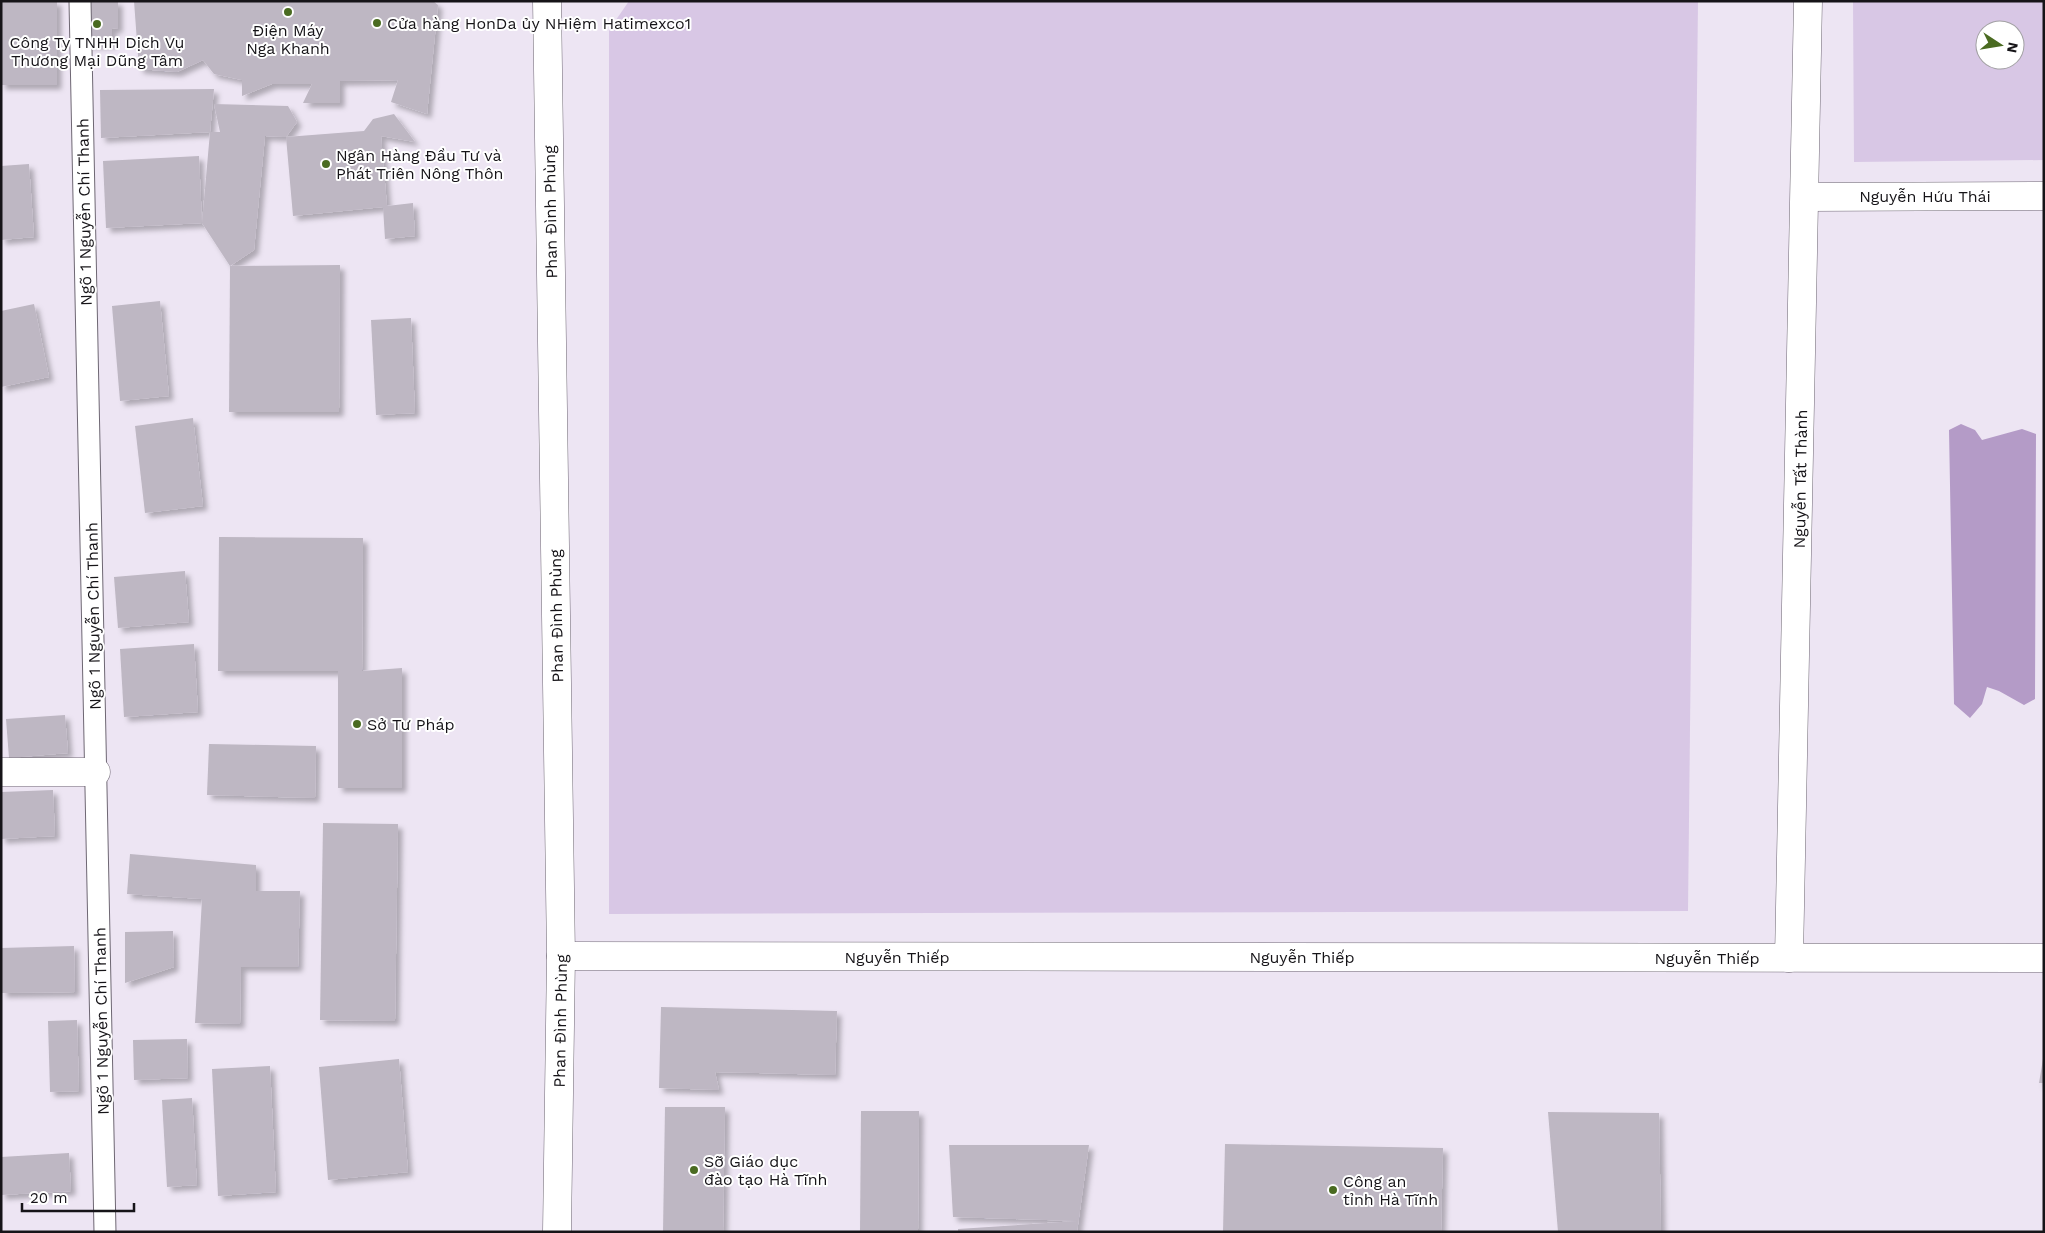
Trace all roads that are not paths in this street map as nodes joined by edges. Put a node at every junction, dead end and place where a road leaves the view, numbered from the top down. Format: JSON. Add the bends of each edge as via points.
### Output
{"nodes":[{"id":1,"x":80,"y":1,"type":"edge"},
{"id":2,"x":547,"y":1,"type":"edge"},
{"id":3,"x":1808,"y":1,"type":"edge"},
{"id":4,"x":2044,"y":196,"type":"edge"},
{"id":5,"x":1806,"y":197,"type":"junction"},
{"id":6,"x":1,"y":772,"type":"edge"},
{"id":7,"x":96,"y":772,"type":"junction"},
{"id":8,"x":561,"y":956,"type":"junction"},
{"id":9,"x":1789,"y":958,"type":"junction"},
{"id":10,"x":2044,"y":958,"type":"edge"},
{"id":11,"x":105,"y":1232,"type":"edge"},
{"id":12,"x":557,"y":1232,"type":"edge"}],
"edges":[{"from":1,"to":7,"type":"lane","name":"Ngõ 1 Nguyễn Chí Thanh"},
{"from":2,"to":8,"type":"street","name":"Phan Đình Phùng"},
{"from":3,"to":5,"type":"street","name":"Nguyễn Tất Thành"},
{"from":4,"to":5,"type":"street","name":"Nguyễn Hứu Thái"},
{"from":5,"to":9,"type":"street","name":"Nguyễn Tất Thành"},
{"from":6,"to":7,"type":"street"},
{"from":7,"to":11,"type":"lane","name":"Ngõ 1 Nguyễn Chí Thanh"},
{"from":8,"to":9,"type":"street","name":"Nguyễn Thiếp"},
{"from":8,"to":12,"type":"street","name":"Phan Đình Phùng"},
{"from":9,"to":10,"type":"street","name":"Nguyễn Thiếp"}]}
